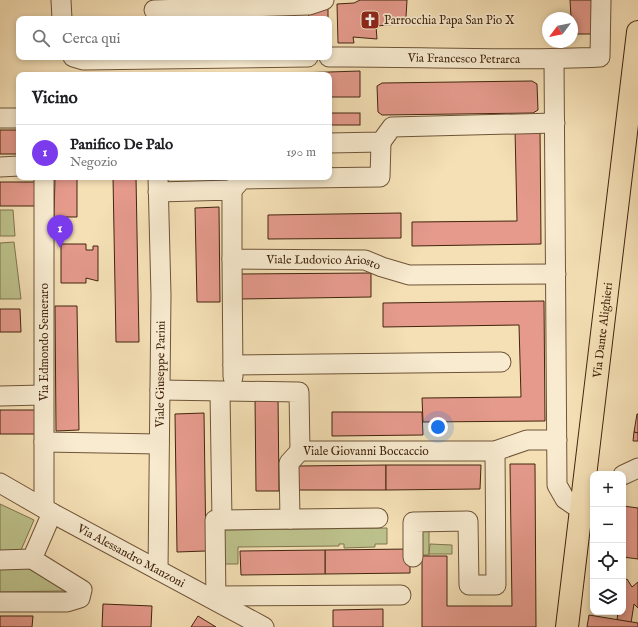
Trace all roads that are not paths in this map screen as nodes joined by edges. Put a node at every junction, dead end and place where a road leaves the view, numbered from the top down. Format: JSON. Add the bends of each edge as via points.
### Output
{"nodes":[{"id":1,"x":61,"y":0,"type":"edge"},
{"id":2,"x":324,"y":0,"type":"edge"},
{"id":3,"x":601,"y":0,"type":"edge"},
{"id":4,"x":153,"y":10,"type":"edge"},
{"id":5,"x":62,"y":16,"type":"edge"},
{"id":6,"x":638,"y":32,"type":"edge"},
{"id":7,"x":332,"y":57,"type":"edge"},
{"id":8,"x":83,"y":60,"type":"edge"},
{"id":9,"x":242,"y":60,"type":"edge"},
{"id":10,"x":554,"y":60,"type":"junction"},
{"id":11,"x":155,"y":64,"type":"edge"},
{"id":12,"x":0,"y":118,"type":"edge"},
{"id":13,"x":16,"y":118,"type":"edge"},
{"id":14,"x":555,"y":124,"type":"junction"},
{"id":15,"x":381,"y":142,"type":"junction"},
{"id":16,"x":332,"y":143,"type":"edge"},
{"id":17,"x":16,"y":166,"type":"edge"},
{"id":18,"x":0,"y":167,"type":"edge"},
{"id":19,"x":332,"y":178,"type":"edge"},
{"id":20,"x":44,"y":180,"type":"edge"},
{"id":21,"x":241,"y":180,"type":"edge"},
{"id":22,"x":158,"y":185,"type":"edge"},
{"id":23,"x":232,"y":190,"type":"junction"},
{"id":24,"x":232,"y":259,"type":"junction"},
{"id":25,"x":556,"y":274,"type":"junction"},
{"id":26,"x":501,"y":362,"type":"dead end"},
{"id":27,"x":233,"y":364,"type":"junction"},
{"id":28,"x":160,"y":390,"type":"junction"},
{"id":29,"x":226,"y":392,"type":"junction"},
{"id":30,"x":44,"y":395,"type":"junction"},
{"id":31,"x":0,"y":396,"type":"edge"},
{"id":32,"x":557,"y":440,"type":"junction"},
{"id":33,"x":44,"y":442,"type":"junction"},
{"id":34,"x":159,"y":444,"type":"junction"},
{"id":35,"x":495,"y":450,"type":"junction"},
{"id":36,"x":300,"y":451,"type":"junction"},
{"id":37,"x":638,"y":468,"type":"edge"},
{"id":38,"x":626,"y":474,"type":"edge"},
{"id":39,"x":0,"y":483,"type":"edge"},
{"id":40,"x":588,"y":485,"type":"edge"},
{"id":41,"x":48,"y":510,"type":"junction"},
{"id":42,"x":581,"y":510,"type":"junction"},
{"id":43,"x":378,"y":518,"type":"dead end"},
{"id":44,"x":290,"y":519,"type":"junction"},
{"id":45,"x":222,"y":520,"type":"junction"},
{"id":46,"x":414,"y":557,"type":"dead end"},
{"id":47,"x":32,"y":559,"type":"junction"},
{"id":48,"x":0,"y":560,"type":"edge"},
{"id":49,"x":158,"y":570,"type":"junction"},
{"id":50,"x":401,"y":596,"type":"dead end"},
{"id":51,"x":216,"y":599,"type":"junction"},
{"id":52,"x":0,"y":602,"type":"edge"},
{"id":53,"x":264,"y":627,"type":"edge"},
{"id":54,"x":567,"y":627,"type":"edge"}],
"edges":[{"from":1,"to":5,"type":"street"},
{"from":2,"to":4,"type":"street","via":[[309,5]]},
{"from":3,"to":10,"type":"street","name":"Via Francesco Petrarca","via":[[600,57]]},
{"from":6,"to":40,"type":"main road","name":"Via Dante Alighieri"},
{"from":7,"to":10,"type":"street","name":"Via Francesco Petrarca"},
{"from":8,"to":11,"type":"street"},
{"from":9,"to":11,"type":"street"},
{"from":10,"to":14,"type":"street"},
{"from":12,"to":13,"type":"street"},
{"from":14,"to":15,"type":"street","via":[[392,127]]},
{"from":14,"to":25,"type":"street"},
{"from":15,"to":16,"type":"street"},
{"from":15,"to":19,"type":"street","via":[[380,178]]},
{"from":17,"to":18,"type":"street"},
{"from":20,"to":30,"type":"street","name":"Via Edmondo Semeraro"},
{"from":21,"to":23,"type":"street"},
{"from":22,"to":23,"type":"street"},
{"from":22,"to":28,"type":"street","name":"Viale Giuseppe Parini"},
{"from":23,"to":24,"type":"street"},
{"from":24,"to":25,"type":"street","name":"Viale Ludovico Ariosto","via":[[365,260],[409,274]]},
{"from":24,"to":27,"type":"street"},
{"from":25,"to":32,"type":"street"},
{"from":26,"to":27,"type":"street"},
{"from":27,"to":29,"type":"street"},
{"from":28,"to":29,"type":"street","name":"Viale Giovanni Boccaccio"},
{"from":28,"to":34,"type":"street","name":"Viale Giuseppe Parini"},
{"from":29,"to":36,"type":"street","name":"Viale Giovanni Boccaccio","via":[[299,392]]},
{"from":29,"to":45,"type":"street"},
{"from":30,"to":31,"type":"street"},
{"from":30,"to":33,"type":"street","name":"Via Edmondo Semeraro"},
{"from":32,"to":35,"type":"street","name":"Viale Giovanni Boccaccio","via":[[527,440]]},
{"from":32,"to":42,"type":"street","via":[[557,485],[565,499]]},
{"from":33,"to":34,"type":"street"},
{"from":33,"to":41,"type":"street","name":"Via Edmondo Semeraro"},
{"from":34,"to":49,"type":"street","name":"Viale Giuseppe Parini"},
{"from":35,"to":36,"type":"street","name":"Viale Giovanni Boccaccio"},
{"from":35,"to":46,"type":"street","via":[[496,585],[469,585],[468,521],[413,522]]},
{"from":36,"to":44,"type":"street","via":[[289,463]]},
{"from":37,"to":38,"type":"street"},
{"from":39,"to":41,"type":"street","name":"Via Alessandro Manzoni"},
{"from":40,"to":42,"type":"main road","name":"Via Dante Alighieri"},
{"from":41,"to":47,"type":"street"},
{"from":41,"to":49,"type":"street","name":"Via Alessandro Manzoni"},
{"from":42,"to":54,"type":"main road","name":"Via Dante Alighieri"},
{"from":43,"to":44,"type":"street"},
{"from":44,"to":45,"type":"street"},
{"from":45,"to":51,"type":"street","via":[[215,520]]},
{"from":47,"to":48,"type":"street"},
{"from":47,"to":52,"type":"street","via":[[82,590],[80,598],[68,602]]},
{"from":49,"to":51,"type":"street","name":"Via Alessandro Manzoni"},
{"from":50,"to":51,"type":"street"},
{"from":51,"to":53,"type":"street","name":"Via Alessandro Manzoni"}]}
